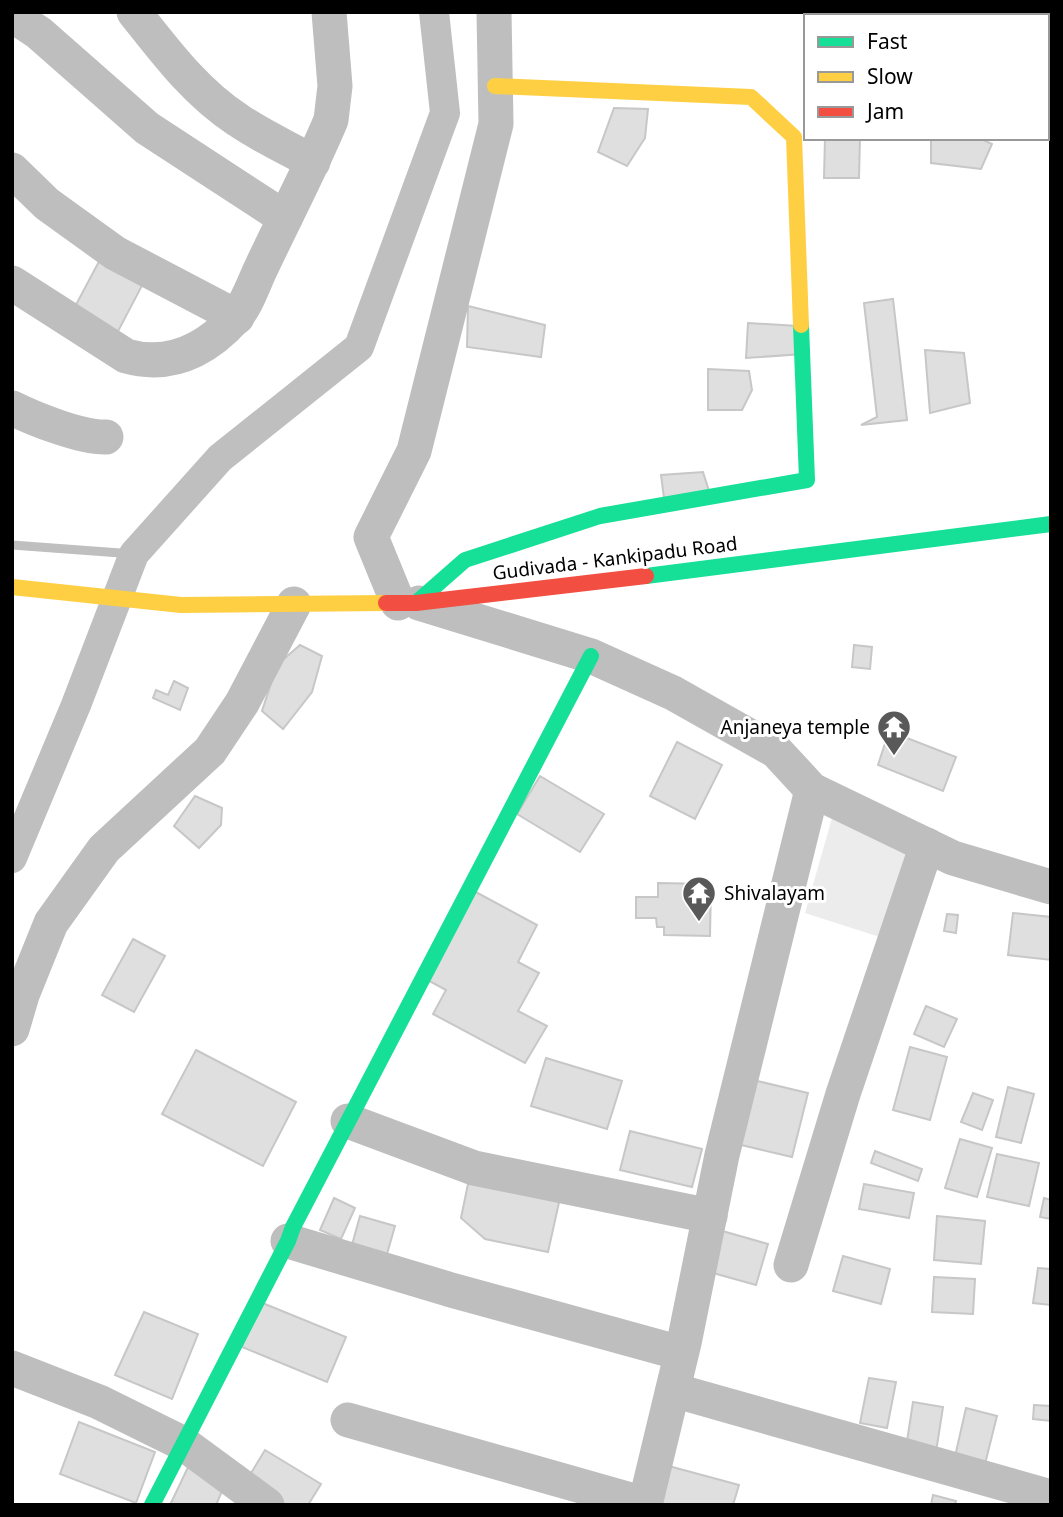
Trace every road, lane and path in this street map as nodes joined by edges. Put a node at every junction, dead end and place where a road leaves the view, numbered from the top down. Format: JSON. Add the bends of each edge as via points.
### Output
{"nodes":[{"id":1,"x":134,"y":12,"type":"edge"},
{"id":2,"x":330,"y":12,"type":"edge"},
{"id":3,"x":494,"y":12,"type":"edge"},
{"id":4,"x":12,"y":15,"type":"edge"},
{"id":5,"x":495,"y":86,"type":"junction"},
{"id":6,"x":313,"y":162,"type":"junction"},
{"id":7,"x":12,"y":170,"type":"edge"},
{"id":8,"x":285,"y":218,"type":"junction"},
{"id":9,"x":12,"y":283,"type":"edge"},
{"id":10,"x":237,"y":317,"type":"junction"},
{"id":11,"x":12,"y":408,"type":"edge"},
{"id":12,"x":106,"y":437,"type":"dead end"},
{"id":13,"x":1051,"y":524,"type":"edge"},
{"id":14,"x":16,"y":587,"type":"edge"},
{"id":15,"x":407,"y":603,"type":"junction"},
{"id":16,"x":294,"y":604,"type":"junction"},
{"id":17,"x":591,"y":656,"type":"junction"},
{"id":18,"x":812,"y":790,"type":"junction"},
{"id":19,"x":927,"y":845,"type":"junction"},
{"id":20,"x":1051,"y":887,"type":"edge"},
{"id":21,"x":12,"y":1030,"type":"edge"},
{"id":22,"x":348,"y":1121,"type":"junction"},
{"id":23,"x":710,"y":1216,"type":"junction"},
{"id":24,"x":288,"y":1241,"type":"junction"},
{"id":25,"x":791,"y":1265,"type":"dead end"},
{"id":26,"x":681,"y":1353,"type":"junction"},
{"id":27,"x":12,"y":1368,"type":"edge"},
{"id":28,"x":673,"y":1390,"type":"junction"},
{"id":29,"x":348,"y":1420,"type":"dead end"},
{"id":30,"x":184,"y":1444,"type":"junction"},
{"id":31,"x":1051,"y":1497,"type":"edge"},
{"id":32,"x":152,"y":1505,"type":"edge"},
{"id":33,"x":267,"y":1505,"type":"edge"},
{"id":34,"x":645,"y":1505,"type":"edge"}],
"edges":[{"from":1,"to":6,"type":"street","via":[[204,93],[237,120]]},
{"from":2,"to":6,"type":"street","via":[[335,86],[331,120]]},
{"from":3,"to":5,"type":"street"},
{"from":4,"to":8,"type":"street","via":[[39,33],[147,128]]},
{"from":5,"to":15,"type":"street","via":[[496,124],[414,451],[370,537]]},
{"from":5,"to":15,"type":"street","via":[[751,97],[794,137],[807,481],[600,516],[465,560]]},
{"from":6,"to":8,"type":"street"},
{"from":7,"to":10,"type":"street","via":[[47,204],[115,253]]},
{"from":8,"to":10,"type":"street"},
{"from":9,"to":10,"type":"street","via":[[125,356],[142,360],[177,357],[201,346]]},
{"from":11,"to":12,"type":"street","via":[[93,437]]},
{"from":13,"to":15,"type":"street","name":"Gudivada - Kankipadu Road"},
{"from":14,"to":16,"type":"street","name":"Gudivada - Kankipadu Road","via":[[181,605]]},
{"from":15,"to":16,"type":"street","name":"Gudivada - Kankipadu Road"},
{"from":15,"to":17,"type":"street"},
{"from":16,"to":21,"type":"street","via":[[242,703],[209,751],[104,849],[51,923]]},
{"from":17,"to":18,"type":"street","via":[[673,694],[776,751]]},
{"from":17,"to":22,"type":"street"},
{"from":18,"to":19,"type":"street"},
{"from":18,"to":23,"type":"street"},
{"from":19,"to":20,"type":"street","via":[[953,858]]},
{"from":19,"to":25,"type":"street"},
{"from":22,"to":23,"type":"street","via":[[474,1168]]},
{"from":22,"to":24,"type":"street"},
{"from":23,"to":26,"type":"street"},
{"from":24,"to":26,"type":"street"},
{"from":24,"to":30,"type":"street"},
{"from":26,"to":28,"type":"street"},
{"from":27,"to":30,"type":"street","via":[[99,1402]]},
{"from":28,"to":31,"type":"street"},
{"from":28,"to":34,"type":"street"},
{"from":29,"to":34,"type":"street"},
{"from":30,"to":32,"type":"street"},
{"from":30,"to":33,"type":"street"}]}
